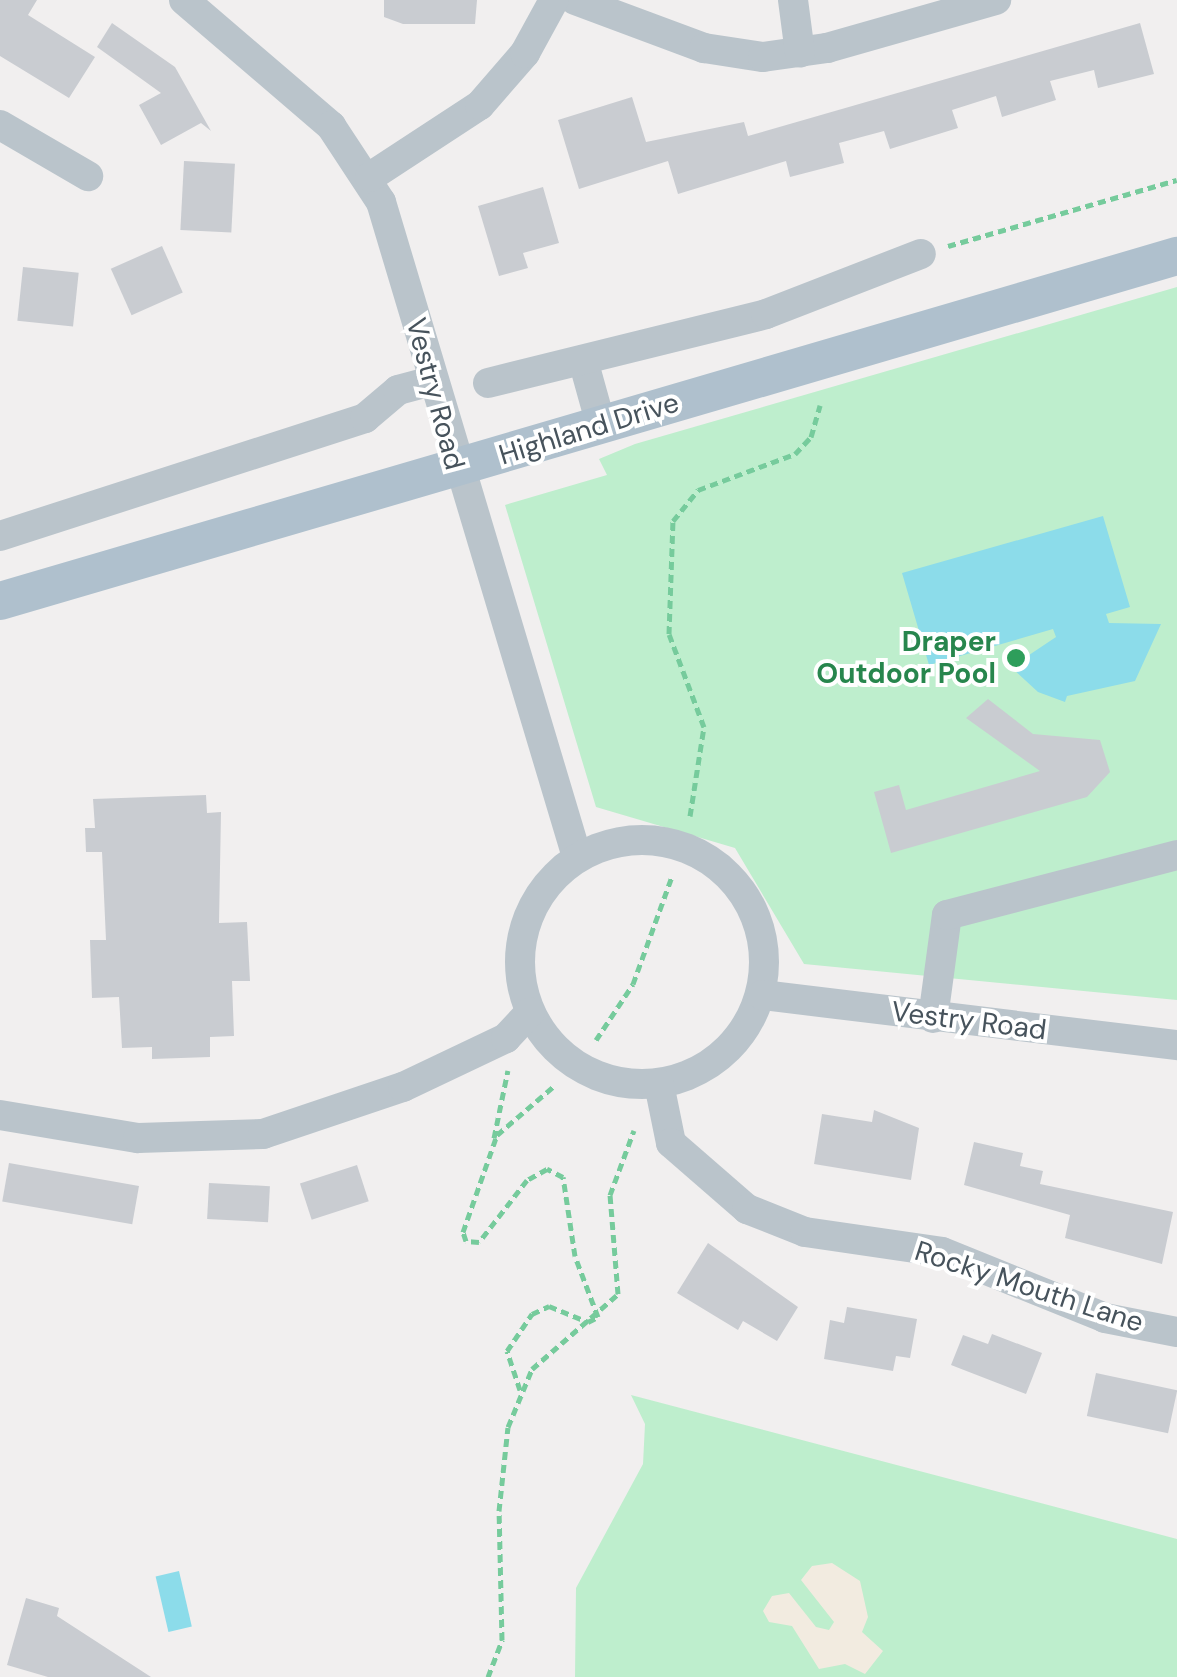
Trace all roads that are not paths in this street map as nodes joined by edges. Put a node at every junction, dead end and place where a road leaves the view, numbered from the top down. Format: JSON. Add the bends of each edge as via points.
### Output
{"nodes":[{"id":1,"x":184,"y":0,"type":"edge"},
{"id":2,"x":554,"y":0,"type":"edge"},
{"id":3,"x":575,"y":0,"type":"edge"},
{"id":4,"x":792,"y":0,"type":"edge"},
{"id":5,"x":996,"y":0,"type":"edge"},
{"id":6,"x":800,"y":53,"type":"junction"},
{"id":7,"x":0,"y":125,"type":"edge"},
{"id":8,"x":88,"y":176,"type":"dead end"},
{"id":9,"x":370,"y":177,"type":"junction"},
{"id":10,"x":921,"y":254,"type":"road end"},
{"id":11,"x":1177,"y":256,"type":"edge"},
{"id":12,"x":583,"y":360,"type":"junction"},
{"id":13,"x":431,"y":381,"type":"junction"},
{"id":14,"x":488,"y":383,"type":"dead end"},
{"id":15,"x":601,"y":425,"type":"junction"},
{"id":16,"x":456,"y":469,"type":"junction"},
{"id":17,"x":0,"y":536,"type":"edge"},
{"id":18,"x":0,"y":601,"type":"edge"},
{"id":19,"x":1177,"y":855,"type":"edge"},
{"id":20,"x":577,"y":858,"type":"junction"},
{"id":21,"x":762,"y":994,"type":"junction"},
{"id":22,"x":530,"y":1012,"type":"junction"},
{"id":23,"x":934,"y":1018,"type":"junction"},
{"id":24,"x":1177,"y":1044,"type":"edge"},
{"id":25,"x":660,"y":1084,"type":"junction"},
{"id":26,"x":0,"y":1115,"type":"edge"},
{"id":27,"x":1177,"y":1332,"type":"edge"}],
"edges":[{"from":1,"to":9,"type":"street","name":"Vestry Road","via":[[331,126]]},
{"from":2,"to":9,"type":"street","via":[[525,53],[480,105]]},
{"from":3,"to":6,"type":"street","via":[[704,48]]},
{"from":4,"to":6,"type":"street"},
{"from":5,"to":6,"type":"street"},
{"from":7,"to":8,"type":"street"},
{"from":9,"to":13,"type":"street","name":"Vestry Road"},
{"from":10,"to":12,"type":"street","via":[[766,314]]},
{"from":11,"to":15,"type":"main road","name":"Highland Drive"},
{"from":12,"to":14,"type":"street"},
{"from":12,"to":15,"type":"street"},
{"from":13,"to":16,"type":"street","name":"Vestry Road"},
{"from":13,"to":17,"type":"street","via":[[398,390],[366,418]]},
{"from":15,"to":16,"type":"main road","name":"Highland Drive"},
{"from":16,"to":18,"type":"main road","name":"Highland Drive"},
{"from":16,"to":20,"type":"street","name":"Vestry Road"},
{"from":19,"to":23,"type":"street","via":[[947,915]]},
{"from":20,"to":21,"type":"street","via":[[630,841],[698,852],[732,878],[755,912],[766,953]]},
{"from":20,"to":22,"type":"street","via":[[531,910],[520,961]]},
{"from":21,"to":23,"type":"street","name":"Vestry Road"},
{"from":21,"to":25,"type":"street","via":[[724,1055]]},
{"from":22,"to":25,"type":"street","via":[[552,1045],[582,1070],[620,1084]]},
{"from":22,"to":26,"type":"street","via":[[506,1038],[404,1087],[263,1134],[138,1138]]},
{"from":23,"to":24,"type":"street","name":"Vestry Road"},
{"from":25,"to":27,"type":"street","name":"Rocky Mouth Lane","via":[[671,1142],[747,1209],[805,1232],[942,1252],[1104,1318]]}]}
